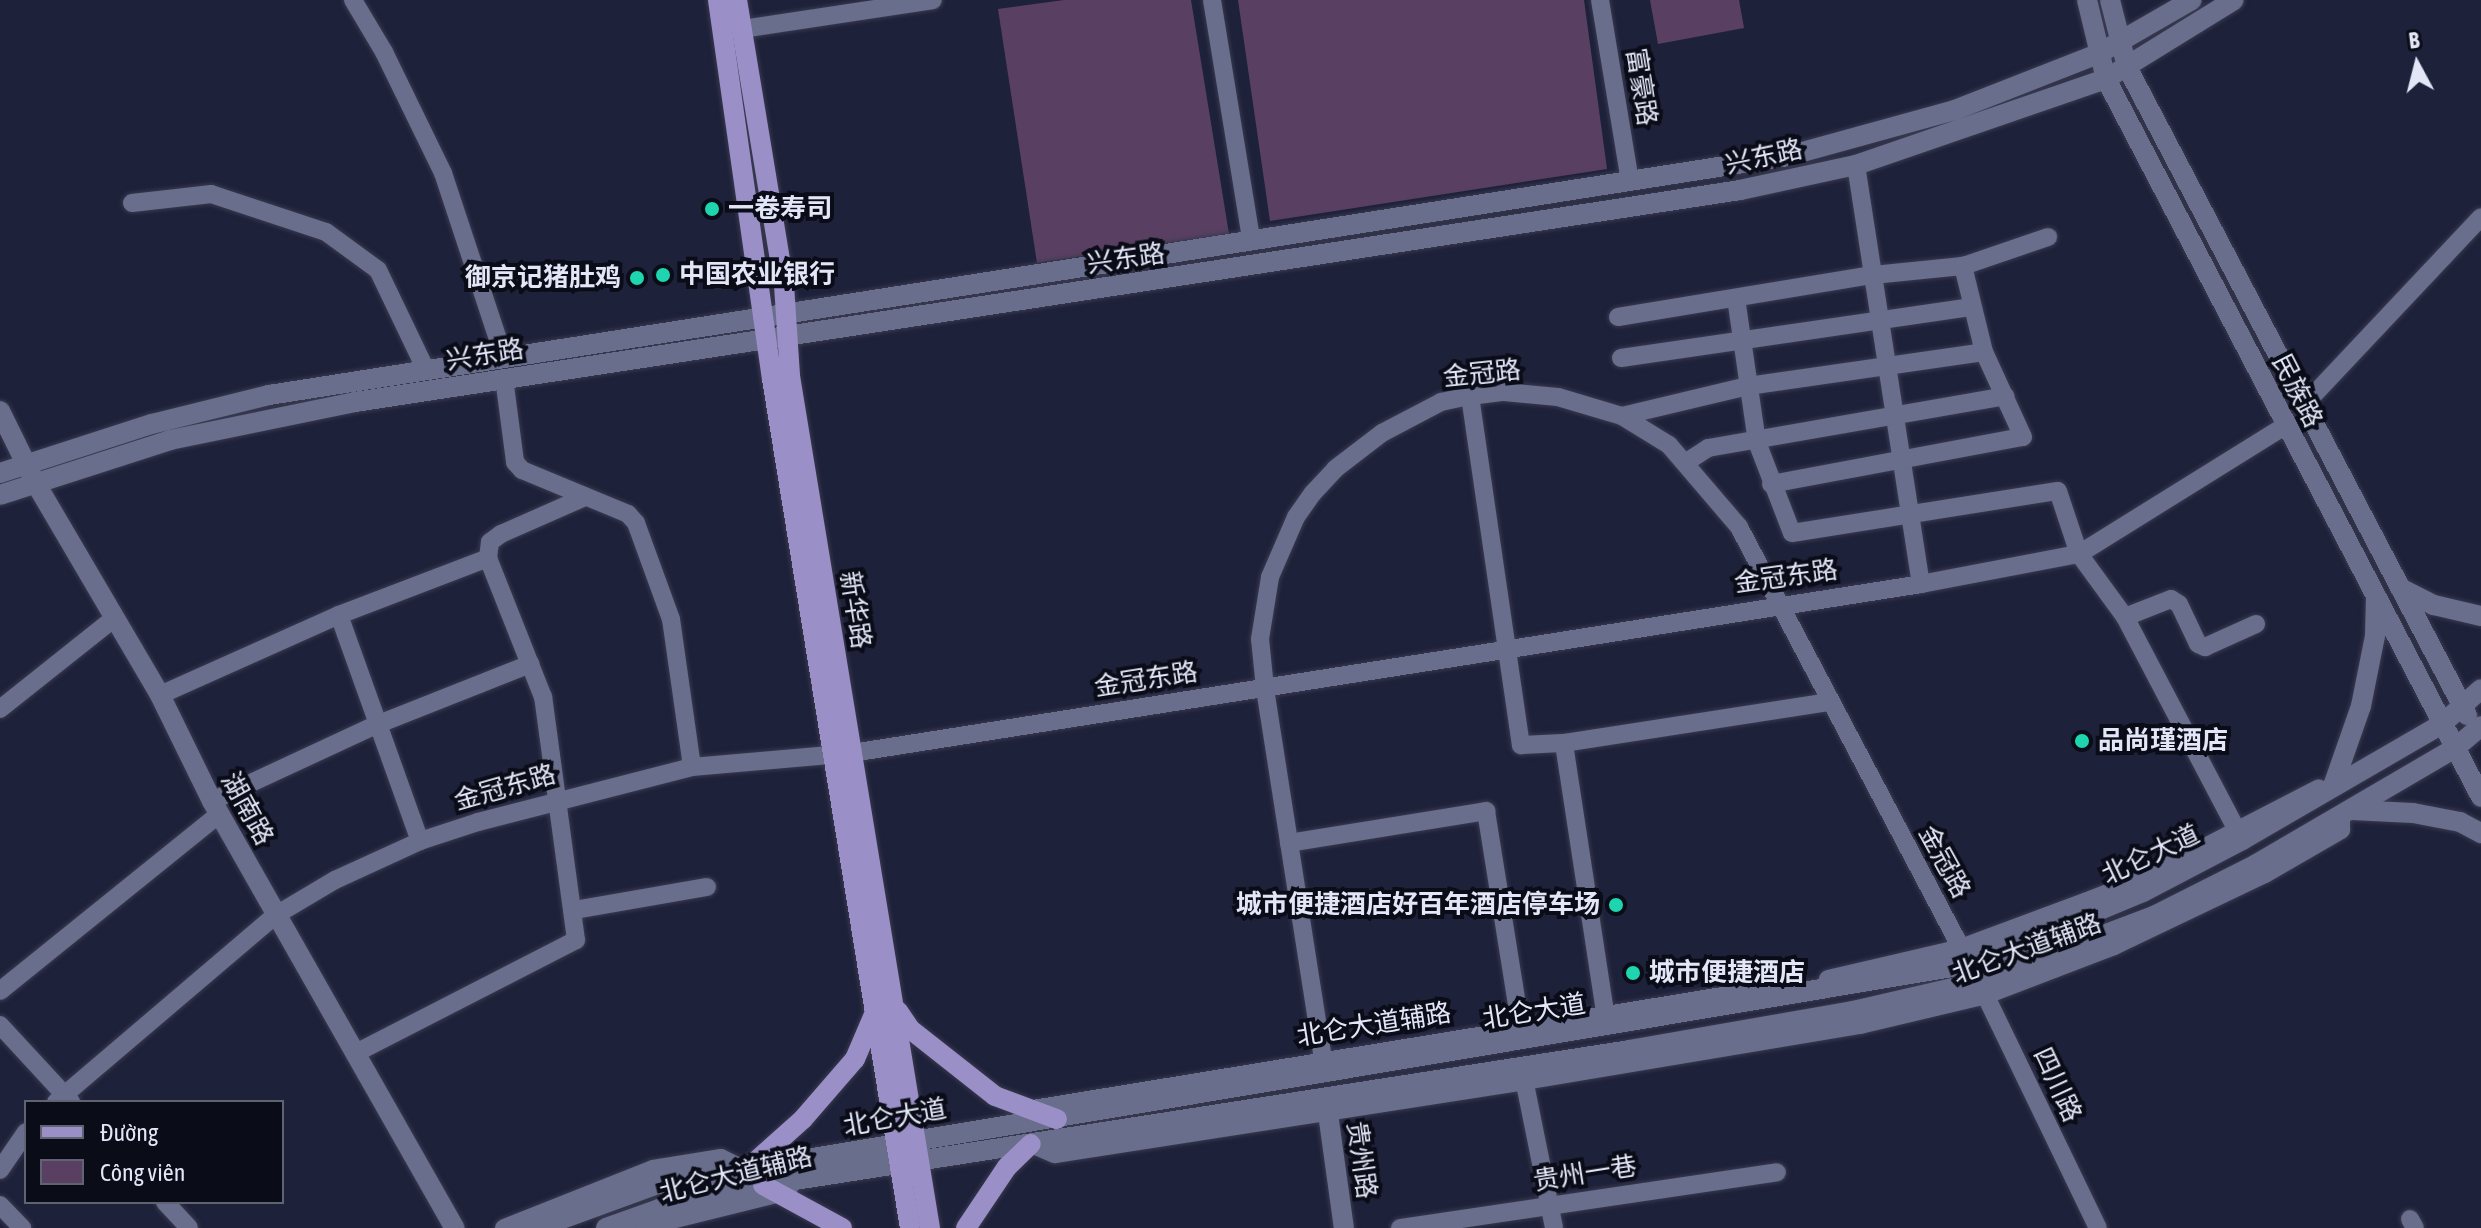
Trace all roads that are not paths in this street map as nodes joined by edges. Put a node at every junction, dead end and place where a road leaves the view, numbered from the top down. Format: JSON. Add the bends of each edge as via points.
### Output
{"nodes":[{"id":1,"x":353,"y":0,"type":"edge"},
{"id":2,"x":718,"y":0,"type":"edge"},
{"id":3,"x":737,"y":0,"type":"edge"},
{"id":4,"x":933,"y":0,"type":"edge"},
{"id":5,"x":1212,"y":0,"type":"edge"},
{"id":6,"x":1600,"y":0,"type":"edge"},
{"id":7,"x":2087,"y":0,"type":"edge"},
{"id":8,"x":2110,"y":0,"type":"edge"},
{"id":9,"x":2192,"y":0,"type":"edge"},
{"id":10,"x":2234,"y":0,"type":"edge"},
{"id":11,"x":742,"y":29,"type":"junction"},
{"id":12,"x":2118,"y":43,"type":"junction"},
{"id":13,"x":2098,"y":54,"type":"junction"},
{"id":14,"x":2127,"y":67,"type":"junction"},
{"id":15,"x":2106,"y":79,"type":"junction"},
{"id":16,"x":1856,"y":165,"type":"junction"},
{"id":17,"x":1630,"y":182,"type":"junction"},
{"id":18,"x":132,"y":203,"type":"dead end"},
{"id":19,"x":2481,"y":217,"type":"edge"},
{"id":20,"x":1251,"y":237,"type":"junction"},
{"id":21,"x":2048,"y":237,"type":"dead end"},
{"id":22,"x":1963,"y":266,"type":"junction"},
{"id":23,"x":1873,"y":275,"type":"junction"},
{"id":24,"x":1736,"y":298,"type":"junction"},
{"id":25,"x":1970,"y":307,"type":"junction"},
{"id":26,"x":786,"y":313,"type":"junction"},
{"id":27,"x":764,"y":316,"type":"junction"},
{"id":28,"x":1618,"y":317,"type":"dead end"},
{"id":29,"x":1880,"y":318,"type":"junction"},
{"id":30,"x":787,"y":335,"type":"junction"},
{"id":31,"x":767,"y":338,"type":"junction"},
{"id":32,"x":1742,"y":340,"type":"junction"},
{"id":33,"x":1984,"y":352,"type":"junction"},
{"id":34,"x":1621,"y":358,"type":"dead end"},
{"id":35,"x":1887,"y":366,"type":"junction"},
{"id":36,"x":504,"y":367,"type":"junction"},
{"id":37,"x":426,"y":370,"type":"junction"},
{"id":38,"x":1748,"y":386,"type":"junction"},
{"id":39,"x":1470,"y":396,"type":"junction"},
{"id":40,"x":2005,"y":396,"type":"junction"},
{"id":41,"x":2304,"y":405,"type":"junction"},
{"id":42,"x":0,"y":411,"type":"edge"},
{"id":43,"x":1622,"y":416,"type":"junction"},
{"id":44,"x":1895,"y":416,"type":"junction"},
{"id":45,"x":2285,"y":426,"type":"junction"},
{"id":46,"x":1757,"y":442,"type":"junction"},
{"id":47,"x":1902,"y":460,"type":"junction"},
{"id":48,"x":1688,"y":461,"type":"junction"},
{"id":49,"x":31,"y":472,"type":"junction"},
{"id":50,"x":0,"y":473,"type":"edge"},
{"id":51,"x":1771,"y":484,"type":"junction"},
{"id":52,"x":0,"y":495,"type":"edge"},
{"id":53,"x":585,"y":497,"type":"junction"},
{"id":54,"x":1910,"y":513,"type":"junction"},
{"id":55,"x":2079,"y":554,"type":"junction"},
{"id":56,"x":488,"y":558,"type":"junction"},
{"id":57,"x":1921,"y":584,"type":"junction"},
{"id":58,"x":2400,"y":588,"type":"junction"},
{"id":59,"x":2376,"y":596,"type":"junction"},
{"id":60,"x":1777,"y":604,"type":"junction"},
{"id":61,"x":339,"y":615,"type":"junction"},
{"id":62,"x":2481,"y":616,"type":"edge"},
{"id":63,"x":2125,"y":617,"type":"junction"},
{"id":64,"x":113,"y":619,"type":"junction"},
{"id":65,"x":2256,"y":624,"type":"dead end"},
{"id":66,"x":1507,"y":648,"type":"junction"},
{"id":67,"x":530,"y":664,"type":"junction"},
{"id":68,"x":1265,"y":688,"type":"junction"},
{"id":69,"x":2481,"y":689,"type":"edge"},
{"id":70,"x":160,"y":695,"type":"junction"},
{"id":71,"x":1829,"y":702,"type":"junction"},
{"id":72,"x":2464,"y":707,"type":"junction"},
{"id":73,"x":0,"y":709,"type":"edge"},
{"id":74,"x":2442,"y":724,"type":"junction"},
{"id":75,"x":376,"y":725,"type":"junction"},
{"id":76,"x":2479,"y":734,"type":"edge"},
{"id":77,"x":1564,"y":743,"type":"junction"},
{"id":78,"x":2455,"y":748,"type":"junction"},
{"id":79,"x":843,"y":754,"type":"junction"},
{"id":80,"x":692,"y":767,"type":"junction"},
{"id":81,"x":2329,"y":788,"type":"junction"},
{"id":82,"x":2481,"y":797,"type":"edge"},
{"id":83,"x":558,"y":799,"type":"junction"},
{"id":84,"x":215,"y":808,"type":"junction"},
{"id":85,"x":2346,"y":813,"type":"junction"},
{"id":86,"x":2481,"y":833,"type":"edge"},
{"id":87,"x":2239,"y":835,"type":"junction"},
{"id":88,"x":420,"y":841,"type":"junction"},
{"id":89,"x":1289,"y":843,"type":"junction"},
{"id":90,"x":707,"y":887,"type":"dead end"},
{"id":91,"x":574,"y":910,"type":"junction"},
{"id":92,"x":276,"y":915,"type":"junction"},
{"id":93,"x":1974,"y":972,"type":"junction"},
{"id":94,"x":0,"y":991,"type":"edge"},
{"id":95,"x":885,"y":1006,"type":"junction"},
{"id":96,"x":1606,"y":1020,"type":"junction"},
{"id":97,"x":0,"y":1025,"type":"edge"},
{"id":98,"x":1522,"y":1034,"type":"junction"},
{"id":99,"x":358,"y":1052,"type":"junction"},
{"id":100,"x":1324,"y":1065,"type":"junction"},
{"id":101,"x":1523,"y":1074,"type":"junction"},
{"id":102,"x":64,"y":1100,"type":"edge"},
{"id":103,"x":1327,"y":1105,"type":"junction"},
{"id":104,"x":1029,"y":1109,"type":"junction"},
{"id":105,"x":1057,"y":1119,"type":"junction"},
{"id":106,"x":970,"y":1131,"type":"junction"},
{"id":107,"x":24,"y":1135,"type":"edge"},
{"id":108,"x":1031,"y":1144,"type":"junction"},
{"id":109,"x":908,"y":1152,"type":"junction"},
{"id":110,"x":0,"y":1170,"type":"edge"},
{"id":111,"x":746,"y":1170,"type":"junction"},
{"id":112,"x":1777,"y":1172,"type":"dead end"},
{"id":113,"x":771,"y":1189,"type":"junction"},
{"id":114,"x":167,"y":1204,"type":"edge"},
{"id":115,"x":0,"y":1205,"type":"edge"},
{"id":116,"x":1551,"y":1206,"type":"junction"},
{"id":117,"x":22,"y":1228,"type":"edge"},
{"id":118,"x":189,"y":1228,"type":"edge"},
{"id":119,"x":455,"y":1228,"type":"edge"},
{"id":120,"x":504,"y":1228,"type":"edge"},
{"id":121,"x":537,"y":1228,"type":"edge"},
{"id":122,"x":606,"y":1228,"type":"edge"},
{"id":123,"x":639,"y":1228,"type":"edge"},
{"id":124,"x":842,"y":1228,"type":"edge"},
{"id":125,"x":910,"y":1228,"type":"edge"},
{"id":126,"x":930,"y":1228,"type":"edge"},
{"id":127,"x":966,"y":1228,"type":"edge"},
{"id":128,"x":1344,"y":1228,"type":"edge"},
{"id":129,"x":1400,"y":1228,"type":"edge"},
{"id":130,"x":1554,"y":1228,"type":"edge"},
{"id":131,"x":2098,"y":1228,"type":"edge"}],
"edges":[{"from":1,"to":36,"type":"street","via":[[443,173]]},
{"from":2,"to":27,"type":"main road","name":"新华路"},
{"from":3,"to":11,"type":"main road","name":"新华路"},
{"from":4,"to":11,"type":"street"},
{"from":5,"to":20,"type":"street"},
{"from":6,"to":17,"type":"street","name":"富豪路"},
{"from":7,"to":13,"type":"main road","name":"民族路"},
{"from":8,"to":12,"type":"main road","name":"民族路"},
{"from":9,"to":12,"type":"main road","name":"兴东路"},
{"from":10,"to":14,"type":"main road","name":"兴东路"},
{"from":11,"to":26,"type":"main road","name":"新华路"},
{"from":12,"to":13,"type":"main road","name":"兴东路"},
{"from":12,"to":14,"type":"main road","name":"民族路"},
{"from":13,"to":15,"type":"main road","name":"民族路"},
{"from":13,"to":17,"type":"main road","name":"兴东路","via":[[1955,110],[1847,142]]},
{"from":14,"to":15,"type":"main road","name":"兴东路"},
{"from":14,"to":41,"type":"main road","name":"民族路"},
{"from":15,"to":16,"type":"main road","name":"兴东路"},
{"from":15,"to":45,"type":"main road","name":"民族路"},
{"from":16,"to":23,"type":"street"},
{"from":16,"to":30,"type":"main road","name":"兴东路","via":[[1740,190]]},
{"from":17,"to":20,"type":"main road","name":"兴东路"},
{"from":18,"to":37,"type":"street","via":[[211,194],[339,240],[378,270]]},
{"from":19,"to":41,"type":"street"},
{"from":20,"to":26,"type":"main road","name":"兴东路"},
{"from":21,"to":22,"type":"street"},
{"from":22,"to":23,"type":"street"},
{"from":22,"to":25,"type":"street"},
{"from":23,"to":24,"type":"street"},
{"from":23,"to":29,"type":"street"},
{"from":24,"to":28,"type":"street"},
{"from":24,"to":32,"type":"street"},
{"from":25,"to":29,"type":"street"},
{"from":25,"to":33,"type":"street"},
{"from":26,"to":27,"type":"main road","name":"兴东路"},
{"from":26,"to":30,"type":"main road","name":"新华路"},
{"from":27,"to":31,"type":"main road","name":"新华路"},
{"from":27,"to":36,"type":"main road","name":"兴东路"},
{"from":29,"to":32,"type":"street"},
{"from":29,"to":35,"type":"street"},
{"from":30,"to":31,"type":"main road","name":"兴东路"},
{"from":30,"to":79,"type":"main road","name":"新华路"},
{"from":31,"to":36,"type":"main road","name":"兴东路"},
{"from":31,"to":79,"type":"main road","name":"新华路"},
{"from":32,"to":34,"type":"street"},
{"from":32,"to":38,"type":"street"},
{"from":33,"to":35,"type":"street"},
{"from":33,"to":40,"type":"street"},
{"from":35,"to":38,"type":"street"},
{"from":35,"to":44,"type":"street"},
{"from":36,"to":37,"type":"main road","name":"兴东路"},
{"from":36,"to":49,"type":"main road","name":"兴东路"},
{"from":36,"to":53,"type":"street","via":[[515,462],[533,476]]},
{"from":37,"to":49,"type":"main road","name":"兴东路","via":[[269,395]]},
{"from":38,"to":43,"type":"street"},
{"from":38,"to":46,"type":"street"},
{"from":39,"to":43,"type":"street","name":"金冠路","via":[[1545,395]]},
{"from":39,"to":66,"type":"street"},
{"from":39,"to":68,"type":"street","name":"金冠路","via":[[1416,413],[1358,449],[1296,517],[1263,604]]},
{"from":40,"to":44,"type":"street"},
{"from":40,"to":47,"type":"street","via":[[2024,432],[2018,441]]},
{"from":41,"to":58,"type":"main road","name":"民族路"},
{"from":42,"to":49,"type":"main road","name":"湖南路"},
{"from":43,"to":48,"type":"street","name":"金冠路"},
{"from":44,"to":46,"type":"street"},
{"from":44,"to":47,"type":"street"},
{"from":45,"to":55,"type":"street","name":"金冠东路"},
{"from":45,"to":59,"type":"main road","name":"民族路"},
{"from":46,"to":48,"type":"street","via":[[1708,448]]},
{"from":46,"to":51,"type":"street"},
{"from":47,"to":51,"type":"street"},
{"from":47,"to":54,"type":"street"},
{"from":48,"to":60,"type":"street","name":"金冠路","via":[[1739,527]]},
{"from":49,"to":50,"type":"main road","name":"兴东路"},
{"from":49,"to":52,"type":"main road","name":"兴东路"},
{"from":49,"to":64,"type":"main road","name":"湖南路"},
{"from":51,"to":54,"type":"street","via":[[1792,533]]},
{"from":53,"to":56,"type":"street","via":[[501,534],[490,542]]},
{"from":53,"to":80,"type":"street","via":[[628,514],[636,523],[671,619]]},
{"from":54,"to":55,"type":"street","via":[[2058,491]]},
{"from":54,"to":57,"type":"street"},
{"from":55,"to":57,"type":"street","name":"金冠东路"},
{"from":55,"to":63,"type":"street"},
{"from":56,"to":61,"type":"street"},
{"from":56,"to":67,"type":"street"},
{"from":57,"to":60,"type":"street","name":"金冠东路"},
{"from":58,"to":62,"type":"main road","via":[[2434,605]]},
{"from":58,"to":72,"type":"main road","name":"民族路"},
{"from":59,"to":74,"type":"main road","name":"民族路"},
{"from":59,"to":81,"type":"main road","via":[[2375,636],[2361,706]]},
{"from":60,"to":66,"type":"street","name":"金冠东路"},
{"from":60,"to":71,"type":"street","name":"金冠路"},
{"from":61,"to":70,"type":"street"},
{"from":61,"to":75,"type":"street"},
{"from":63,"to":65,"type":"street","via":[[2171,599],[2205,647]]},
{"from":63,"to":87,"type":"street"},
{"from":64,"to":70,"type":"main road","name":"湖南路"},
{"from":64,"to":73,"type":"street"},
{"from":66,"to":68,"type":"street","name":"金冠东路"},
{"from":66,"to":77,"type":"street","via":[[1521,745]]},
{"from":67,"to":75,"type":"street"},
{"from":67,"to":83,"type":"street","via":[[543,697]]},
{"from":68,"to":79,"type":"street","name":"金冠东路"},
{"from":68,"to":89,"type":"street","name":"金冠路"},
{"from":69,"to":72,"type":"main road","name":"北仑大道"},
{"from":70,"to":84,"type":"main road","name":"湖南路"},
{"from":71,"to":77,"type":"street"},
{"from":71,"to":93,"type":"street","name":"金冠路"},
{"from":72,"to":74,"type":"main road","name":"北仑大道"},
{"from":72,"to":76,"type":"main road","name":"民族路"},
{"from":74,"to":78,"type":"main road","name":"民族路"},
{"from":74,"to":81,"type":"main road","name":"北仑大道"},
{"from":75,"to":84,"type":"street"},
{"from":75,"to":88,"type":"street"},
{"from":76,"to":78,"type":"main road","name":"北仑大道"},
{"from":77,"to":96,"type":"street"},
{"from":78,"to":82,"type":"main road","name":"民族路"},
{"from":78,"to":85,"type":"main road","name":"北仑大道"},
{"from":79,"to":80,"type":"street","name":"金冠东路"},
{"from":79,"to":95,"type":"main road","name":"新华路"},
{"from":80,"to":83,"type":"street","name":"金冠东路"},
{"from":81,"to":87,"type":"main road","name":"北仑大道"},
{"from":83,"to":88,"type":"street","name":"金冠东路"},
{"from":83,"to":91,"type":"street"},
{"from":84,"to":92,"type":"main road","name":"湖南路"},
{"from":84,"to":94,"type":"street"},
{"from":85,"to":86,"type":"main road","via":[[2413,813],[2460,822]]},
{"from":85,"to":93,"type":"main road","name":"北仑大道","via":[[2156,915]]},
{"from":87,"to":93,"type":"main road","name":"北仑大道","via":[[2143,892]]},
{"from":88,"to":92,"type":"street","name":"金冠东路","via":[[335,880]]},
{"from":89,"to":98,"type":"street","via":[[1486,811]]},
{"from":89,"to":100,"type":"street","name":"金冠路"},
{"from":90,"to":91,"type":"street"},
{"from":91,"to":99,"type":"street","via":[[576,940],[566,948]]},
{"from":92,"to":99,"type":"main road","name":"湖南路"},
{"from":92,"to":102,"type":"street","name":"金冠东路"},
{"from":93,"to":96,"type":"main road","name":"北仑大道"},
{"from":93,"to":101,"type":"main road","name":"北仑大道","via":[[1853,1011]]},
{"from":93,"to":131,"type":"street","name":"四川路"},
{"from":95,"to":104,"type":"main road","via":[[995,1096]]},
{"from":95,"to":109,"type":"main road","name":"新华路"},
{"from":95,"to":111,"type":"main road","via":[[855,1059],[803,1119]]},
{"from":96,"to":98,"type":"main road","name":"北仑大道"},
{"from":97,"to":102,"type":"street"},
{"from":98,"to":100,"type":"main road","name":"北仑大道"},
{"from":99,"to":119,"type":"main road","name":"湖南路"},
{"from":100,"to":104,"type":"street","name":"北仑大道辅路"},
{"from":100,"to":105,"type":"main road","name":"北仑大道"},
{"from":101,"to":103,"type":"main road","name":"北仑大道"},
{"from":101,"to":116,"type":"street"},
{"from":103,"to":108,"type":"main road","name":"北仑大道"},
{"from":103,"to":128,"type":"main road","name":"贵州路"},
{"from":104,"to":105,"type":"main road"},
{"from":104,"to":106,"type":"street","name":"北仑大道辅路"},
{"from":105,"to":106,"type":"main road","name":"北仑大道"},
{"from":106,"to":109,"type":"main road","name":"北仑大道"},
{"from":107,"to":110,"type":"street"},
{"from":108,"to":109,"type":"main road","name":"北仑大道"},
{"from":108,"to":127,"type":"main road","via":[[1007,1167]]},
{"from":109,"to":111,"type":"main road","name":"北仑大道"},
{"from":109,"to":113,"type":"main road","name":"北仑大道"},
{"from":109,"to":125,"type":"main road","name":"新华路"},
{"from":109,"to":126,"type":"main road","name":"新华路"},
{"from":111,"to":120,"type":"street","name":"北仑大道辅路","via":[[721,1158],[653,1169]]},
{"from":111,"to":121,"type":"main road","name":"北仑大道","via":[[658,1184]]},
{"from":112,"to":116,"type":"street","name":"贵州一巷"},
{"from":113,"to":122,"type":"main road","name":"北仑大道","via":[[659,1209]]},
{"from":113,"to":123,"type":"street","name":"北仑大道辅路"},
{"from":113,"to":124,"type":"main road"},
{"from":114,"to":118,"type":"street"},
{"from":115,"to":117,"type":"street"},
{"from":116,"to":129,"type":"street","name":"贵州一巷"},
{"from":116,"to":130,"type":"street"}]}
